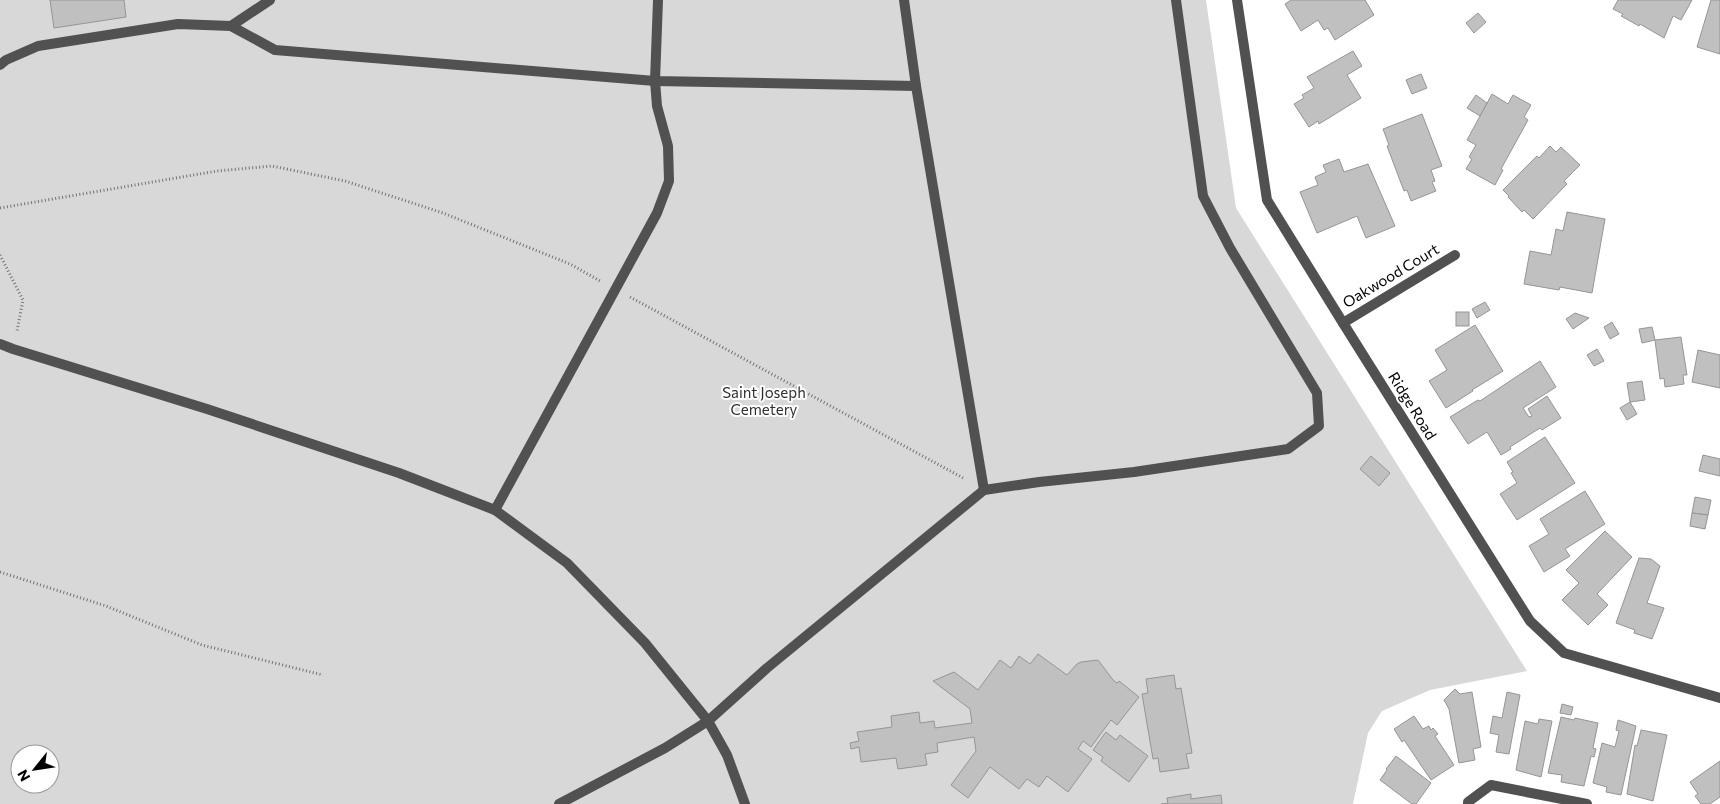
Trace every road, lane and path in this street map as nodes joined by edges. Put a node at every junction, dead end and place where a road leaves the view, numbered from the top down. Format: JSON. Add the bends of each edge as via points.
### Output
{"nodes":[{"id":1,"x":270,"y":0,"type":"edge"},
{"id":2,"x":658,"y":0,"type":"edge"},
{"id":3,"x":904,"y":0,"type":"edge"},
{"id":4,"x":1176,"y":0,"type":"edge"},
{"id":5,"x":1237,"y":0,"type":"edge"},
{"id":6,"x":231,"y":26,"type":"junction"},
{"id":7,"x":0,"y":65,"type":"edge"},
{"id":8,"x":655,"y":81,"type":"junction"},
{"id":9,"x":916,"y":86,"type":"junction"},
{"id":10,"x":0,"y":208,"type":"edge"},
{"id":11,"x":0,"y":255,"type":"edge"},
{"id":12,"x":1455,"y":255,"type":"dead end"},
{"id":13,"x":616,"y":290,"type":"junction"},
{"id":14,"x":1343,"y":323,"type":"junction"},
{"id":15,"x":0,"y":344,"type":"edge"},
{"id":16,"x":14,"y":350,"type":"junction"},
{"id":17,"x":984,"y":490,"type":"junction"},
{"id":18,"x":494,"y":510,"type":"junction"},
{"id":19,"x":0,"y":572,"type":"edge"},
{"id":20,"x":323,"y":675,"type":"dead end"},
{"id":21,"x":1720,"y":698,"type":"edge"},
{"id":22,"x":708,"y":721,"type":"junction"},
{"id":23,"x":559,"y":804,"type":"edge"},
{"id":24,"x":745,"y":804,"type":"edge"},
{"id":25,"x":1468,"y":804,"type":"edge"},
{"id":26,"x":1587,"y":804,"type":"edge"}],
"edges":[{"from":1,"to":6,"type":"street"},
{"from":2,"to":8,"type":"street"},
{"from":3,"to":9,"type":"street"},
{"from":4,"to":17,"type":"street","via":[[1203,196],[1230,248],[1317,393],[1319,426],[1288,449]]},
{"from":5,"to":14,"type":"street","name":"Ridge Road","via":[[1267,200]]},
{"from":6,"to":7,"type":"street","via":[[178,24],[38,46]]},
{"from":6,"to":8,"type":"street","via":[[275,50]]},
{"from":8,"to":9,"type":"street"},
{"from":8,"to":13,"type":"street","via":[[656,106],[668,146],[669,181],[657,213]]},
{"from":9,"to":17,"type":"street"},
{"from":10,"to":13,"type":"path","via":[[217,171],[272,166],[345,182],[443,213],[570,264]]},
{"from":11,"to":16,"type":"path","via":[[23,300]]},
{"from":12,"to":14,"type":"street","name":"Oakwood Court"},
{"from":13,"to":17,"type":"path"},
{"from":13,"to":18,"type":"street"},
{"from":14,"to":21,"type":"street","name":"Ridge Road","via":[[1530,621],[1564,652]]},
{"from":15,"to":16,"type":"street"},
{"from":16,"to":18,"type":"street","via":[[207,409],[399,473]]},
{"from":17,"to":22,"type":"street","via":[[767,668]]},
{"from":18,"to":22,"type":"street","via":[[567,563],[645,643]]},
{"from":19,"to":20,"type":"path","via":[[106,606],[202,645]]},
{"from":22,"to":23,"type":"street"},
{"from":22,"to":24,"type":"street","via":[[727,754]]},
{"from":25,"to":26,"type":"street","via":[[1491,785]]}]}
